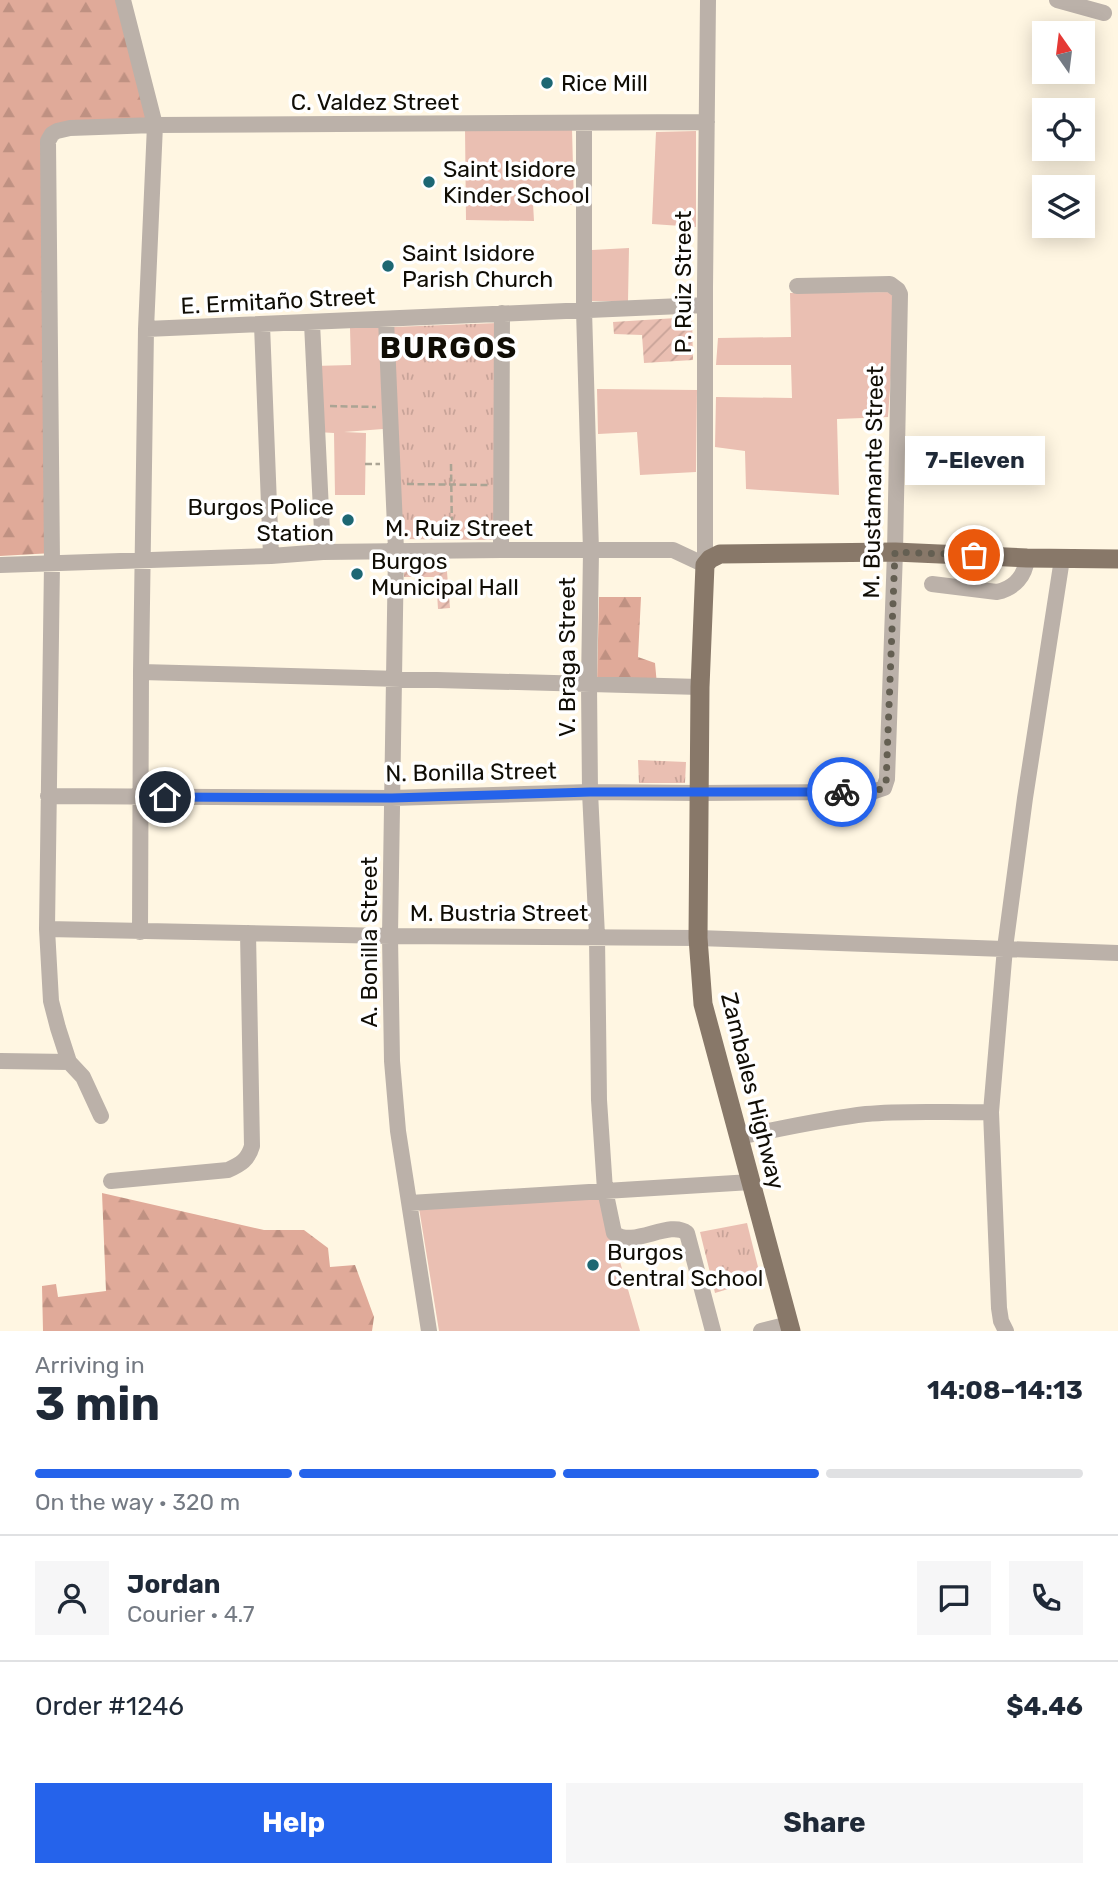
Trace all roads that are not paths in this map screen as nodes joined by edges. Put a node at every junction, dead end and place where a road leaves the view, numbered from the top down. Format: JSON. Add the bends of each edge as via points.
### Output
{"nodes":[{"id":1,"x":123,"y":0,"type":"edge"},
{"id":2,"x":708,"y":0,"type":"edge"},
{"id":3,"x":1057,"y":0,"type":"edge"},
{"id":4,"x":1104,"y":13,"type":"dead end"},
{"id":5,"x":707,"y":122,"type":"junction"},
{"id":6,"x":584,"y":124,"type":"junction"},
{"id":7,"x":155,"y":125,"type":"junction"},
{"id":8,"x":797,"y":286,"type":"dead end"},
{"id":9,"x":705,"y":305,"type":"junction"},
{"id":10,"x":584,"y":310,"type":"junction"},
{"id":11,"x":502,"y":313,"type":"junction"},
{"id":12,"x":386,"y":319,"type":"junction"},
{"id":13,"x":312,"y":323,"type":"junction"},
{"id":14,"x":262,"y":325,"type":"junction"},
{"id":15,"x":146,"y":329,"type":"junction"},
{"id":16,"x":396,"y":550,"type":"junction"},
{"id":17,"x":501,"y":550,"type":"junction"},
{"id":18,"x":591,"y":551,"type":"junction"},
{"id":19,"x":323,"y":552,"type":"junction"},
{"id":20,"x":895,"y":552,"type":"junction"},
{"id":21,"x":271,"y":556,"type":"junction"},
{"id":22,"x":1027,"y":558,"type":"junction"},
{"id":23,"x":1062,"y":558,"type":"junction"},
{"id":24,"x":1118,"y":559,"type":"edge"},
{"id":25,"x":143,"y":560,"type":"junction"},
{"id":26,"x":52,"y":563,"type":"junction"},
{"id":27,"x":0,"y":565,"type":"edge"},
{"id":28,"x":705,"y":565,"type":"junction"},
{"id":29,"x":932,"y":583,"type":"dead end"},
{"id":30,"x":141,"y":672,"type":"junction"},
{"id":31,"x":395,"y":679,"type":"junction"},
{"id":32,"x":589,"y":684,"type":"junction"},
{"id":33,"x":700,"y":687,"type":"junction"},
{"id":34,"x":887,"y":779,"type":"joint"},
{"id":35,"x":590,"y":792,"type":"junction"},
{"id":36,"x":700,"y":793,"type":"junction"},
{"id":37,"x":48,"y":796,"type":"junction"},
{"id":38,"x":140,"y":797,"type":"junction"},
{"id":39,"x":392,"y":798,"type":"junction"},
{"id":40,"x":47,"y":929,"type":"junction"},
{"id":41,"x":140,"y":932,"type":"junction"},
{"id":42,"x":248,"y":933,"type":"junction"},
{"id":43,"x":390,"y":936,"type":"junction"},
{"id":44,"x":597,"y":936,"type":"junction"},
{"id":45,"x":698,"y":939,"type":"junction"},
{"id":46,"x":1005,"y":948,"type":"junction"},
{"id":47,"x":1118,"y":953,"type":"edge"},
{"id":48,"x":0,"y":1061,"type":"edge"},
{"id":49,"x":69,"y":1062,"type":"junction"},
{"id":50,"x":991,"y":1112,"type":"junction"},
{"id":51,"x":101,"y":1116,"type":"dead end"},
{"id":52,"x":738,"y":1137,"type":"junction"},
{"id":53,"x":111,"y":1181,"type":"dead end"},
{"id":54,"x":751,"y":1182,"type":"junction"},
{"id":55,"x":605,"y":1190,"type":"junction"},
{"id":56,"x":410,"y":1203,"type":"junction"},
{"id":57,"x":790,"y":1328,"type":"edge"},
{"id":58,"x":429,"y":1331,"type":"edge"},
{"id":59,"x":713,"y":1331,"type":"edge"},
{"id":60,"x":761,"y":1331,"type":"edge"},
{"id":61,"x":1006,"y":1331,"type":"edge"}],
"edges":[{"from":1,"to":7,"type":"street"},
{"from":2,"to":5,"type":"street","name":"P. Ruiz Street"},
{"from":3,"to":4,"type":"street"},
{"from":5,"to":6,"type":"street","name":"C. Valdez Street"},
{"from":5,"to":9,"type":"street","name":"P. Ruiz Street"},
{"from":6,"to":7,"type":"street","name":"C. Valdez Street"},
{"from":6,"to":10,"type":"street","name":"V. Braga Street"},
{"from":7,"to":15,"type":"street"},
{"from":7,"to":26,"type":"street","name":"C. Valdez Street","via":[[70,128],[57,131],[48,141]]},
{"from":8,"to":20,"type":"street","name":"M. Bustamante Street","via":[[890,284],[900,294]]},
{"from":9,"to":10,"type":"street","name":"E. Ermitaño Street"},
{"from":9,"to":28,"type":"street","name":"P. Ruiz Street"},
{"from":10,"to":11,"type":"street","name":"E. Ermitaño Street"},
{"from":10,"to":18,"type":"street","name":"V. Braga Street"},
{"from":11,"to":12,"type":"street","name":"E. Ermitaño Street"},
{"from":11,"to":17,"type":"street"},
{"from":12,"to":13,"type":"street","name":"E. Ermitaño Street"},
{"from":12,"to":16,"type":"street","name":"A. Bonilla Street"},
{"from":13,"to":14,"type":"street","name":"E. Ermitaño Street"},
{"from":13,"to":19,"type":"street"},
{"from":14,"to":15,"type":"street","name":"E. Ermitaño Street"},
{"from":14,"to":21,"type":"street"},
{"from":15,"to":25,"type":"street"},
{"from":16,"to":17,"type":"street","name":"M. Ruiz Street"},
{"from":16,"to":19,"type":"street","name":"M. Ruiz Street"},
{"from":16,"to":31,"type":"street","name":"A. Bonilla Street"},
{"from":17,"to":18,"type":"street","name":"M. Ruiz Street"},
{"from":18,"to":28,"type":"street","name":"M. Ruiz Street","via":[[674,550]]},
{"from":18,"to":32,"type":"street","name":"V. Braga Street"},
{"from":19,"to":21,"type":"street","name":"M. Ruiz Street"},
{"from":20,"to":22,"type":"main road"},
{"from":20,"to":28,"type":"main road","via":[[720,554]]},
{"from":20,"to":34,"type":"street","name":"M. Bustamante Street"},
{"from":21,"to":25,"type":"street","name":"M. Ruiz Street"},
{"from":22,"to":23,"type":"main road"},
{"from":22,"to":29,"type":"street","via":[[1023,575],[1005,590]]},
{"from":23,"to":24,"type":"main road"},
{"from":23,"to":46,"type":"street"},
{"from":25,"to":26,"type":"street","name":"M. Ruiz Street"},
{"from":25,"to":30,"type":"street"},
{"from":26,"to":27,"type":"street","name":"M. Ruiz Street"},
{"from":26,"to":37,"type":"street"},
{"from":28,"to":33,"type":"main road","name":"Zambales Highway"},
{"from":30,"to":31,"type":"street"},
{"from":30,"to":38,"type":"street"},
{"from":31,"to":32,"type":"street"},
{"from":31,"to":39,"type":"street","name":"A. Bonilla Street"},
{"from":32,"to":33,"type":"street"},
{"from":32,"to":35,"type":"street","name":"V. Braga Street"},
{"from":33,"to":36,"type":"main road","name":"Zambales Highway"},
{"from":34,"to":36,"type":"street","name":"N. Bonilla Street","via":[[884,788],[872,792]]},
{"from":35,"to":36,"type":"street","name":"N. Bonilla Street"},
{"from":35,"to":39,"type":"street","name":"N. Bonilla Street"},
{"from":35,"to":44,"type":"street","name":"V. Braga Street"},
{"from":36,"to":45,"type":"main road","name":"Zambales Highway"},
{"from":37,"to":38,"type":"street","name":"N. Bonilla Street"},
{"from":37,"to":40,"type":"street"},
{"from":38,"to":39,"type":"street","name":"N. Bonilla Street"},
{"from":38,"to":41,"type":"street"},
{"from":39,"to":43,"type":"street","name":"A. Bonilla Street"},
{"from":40,"to":41,"type":"street","name":"M. Bustria Street"},
{"from":40,"to":49,"type":"street","via":[[51,1001]]},
{"from":41,"to":42,"type":"street","name":"M. Bustria Street"},
{"from":42,"to":43,"type":"street","name":"M. Bustria Street"},
{"from":42,"to":53,"type":"street","via":[[249,1154],[228,1170]]},
{"from":43,"to":44,"type":"street","name":"M. Bustria Street"},
{"from":43,"to":56,"type":"street","name":"A. Bonilla Street","via":[[392,1061]]},
{"from":44,"to":45,"type":"street","name":"M. Bustria Street"},
{"from":44,"to":55,"type":"street","name":"V. Braga Street"},
{"from":45,"to":46,"type":"street","name":"M. Bustria Street"},
{"from":45,"to":52,"type":"main road","name":"Zambales Highway","via":[[703,1004]]},
{"from":46,"to":47,"type":"street","name":"M. Bustria Street"},
{"from":46,"to":50,"type":"street"},
{"from":48,"to":49,"type":"street"},
{"from":49,"to":51,"type":"street","via":[[83,1077]]},
{"from":50,"to":52,"type":"street","via":[[867,1114]]},
{"from":50,"to":61,"type":"street","via":[[999,1308]]},
{"from":52,"to":54,"type":"main road","name":"Zambales Highway"},
{"from":54,"to":55,"type":"street"},
{"from":54,"to":57,"type":"main road","name":"Zambales Highway"},
{"from":55,"to":56,"type":"street"},
{"from":55,"to":59,"type":"street","name":"V. Braga Street","via":[[616,1236],[679,1229],[687,1233]]},
{"from":56,"to":58,"type":"street","name":"A. Bonilla Street"},
{"from":57,"to":60,"type":"street"}]}
